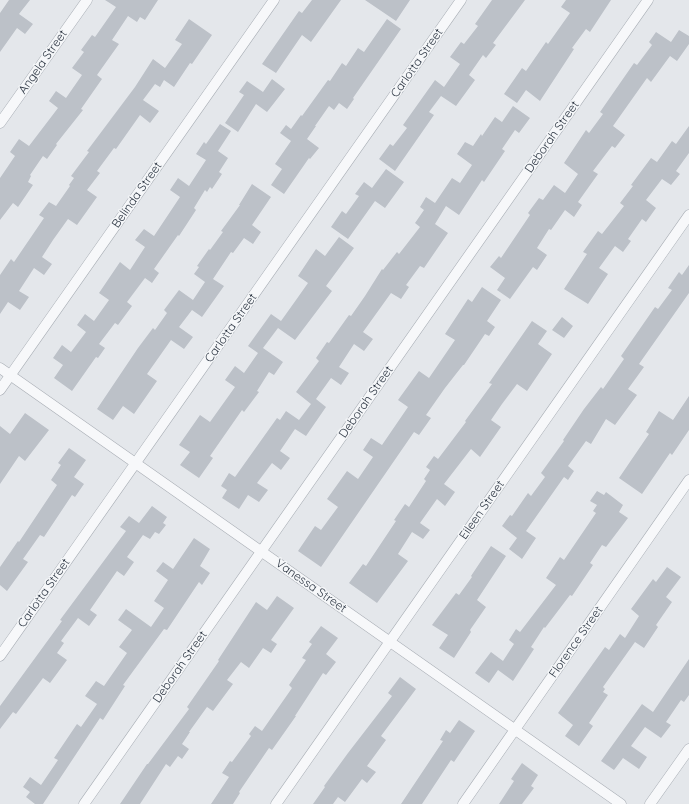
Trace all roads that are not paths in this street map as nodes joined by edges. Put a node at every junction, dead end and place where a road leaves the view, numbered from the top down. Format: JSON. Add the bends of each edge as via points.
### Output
{"nodes":[{"id":1,"x":86,"y":0,"type":"edge"},
{"id":2,"x":274,"y":0,"type":"edge"},
{"id":3,"x":461,"y":0,"type":"edge"},
{"id":4,"x":648,"y":0,"type":"edge"},
{"id":5,"x":0,"y":123,"type":"edge"},
{"id":6,"x":689,"y":215,"type":"edge"},
{"id":7,"x":0,"y":368,"type":"edge"},
{"id":8,"x":10,"y":375,"type":"junction"},
{"id":9,"x":0,"y":390,"type":"edge"},
{"id":10,"x":136,"y":463,"type":"junction"},
{"id":11,"x":689,"y":480,"type":"edge"},
{"id":12,"x":261,"y":551,"type":"junction"},
{"id":13,"x":390,"y":641,"type":"junction"},
{"id":14,"x":0,"y":656,"type":"edge"},
{"id":15,"x":515,"y":730,"type":"junction"},
{"id":16,"x":689,"y":749,"type":"edge"},
{"id":17,"x":84,"y":804,"type":"edge"},
{"id":18,"x":276,"y":804,"type":"edge"},
{"id":19,"x":463,"y":804,"type":"edge"},
{"id":20,"x":621,"y":804,"type":"edge"},
{"id":21,"x":650,"y":804,"type":"edge"}],
"edges":[{"from":1,"to":5,"type":"street","name":"Angela Street"},
{"from":2,"to":8,"type":"street","name":"Belinda Street"},
{"from":3,"to":10,"type":"street","name":"Carlotta Street"},
{"from":4,"to":12,"type":"street","name":"Deborah Street"},
{"from":6,"to":13,"type":"street","name":"Eileen Street"},
{"from":7,"to":8,"type":"street","name":"Vanessa Street"},
{"from":8,"to":9,"type":"street","name":"Belinda Street"},
{"from":8,"to":10,"type":"street","name":"Vanessa Street"},
{"from":10,"to":12,"type":"street","name":"Vanessa Street"},
{"from":10,"to":14,"type":"street","name":"Carlotta Street"},
{"from":11,"to":15,"type":"street","name":"Florence Street"},
{"from":12,"to":13,"type":"street","name":"Vanessa Street"},
{"from":12,"to":17,"type":"street","name":"Deborah Street"},
{"from":13,"to":15,"type":"street","name":"Vanessa Street"},
{"from":13,"to":18,"type":"street","name":"Eileen Street"},
{"from":15,"to":19,"type":"street","name":"Florence Street"},
{"from":15,"to":20,"type":"street","name":"Vanessa Street"},
{"from":16,"to":21,"type":"street"}]}
